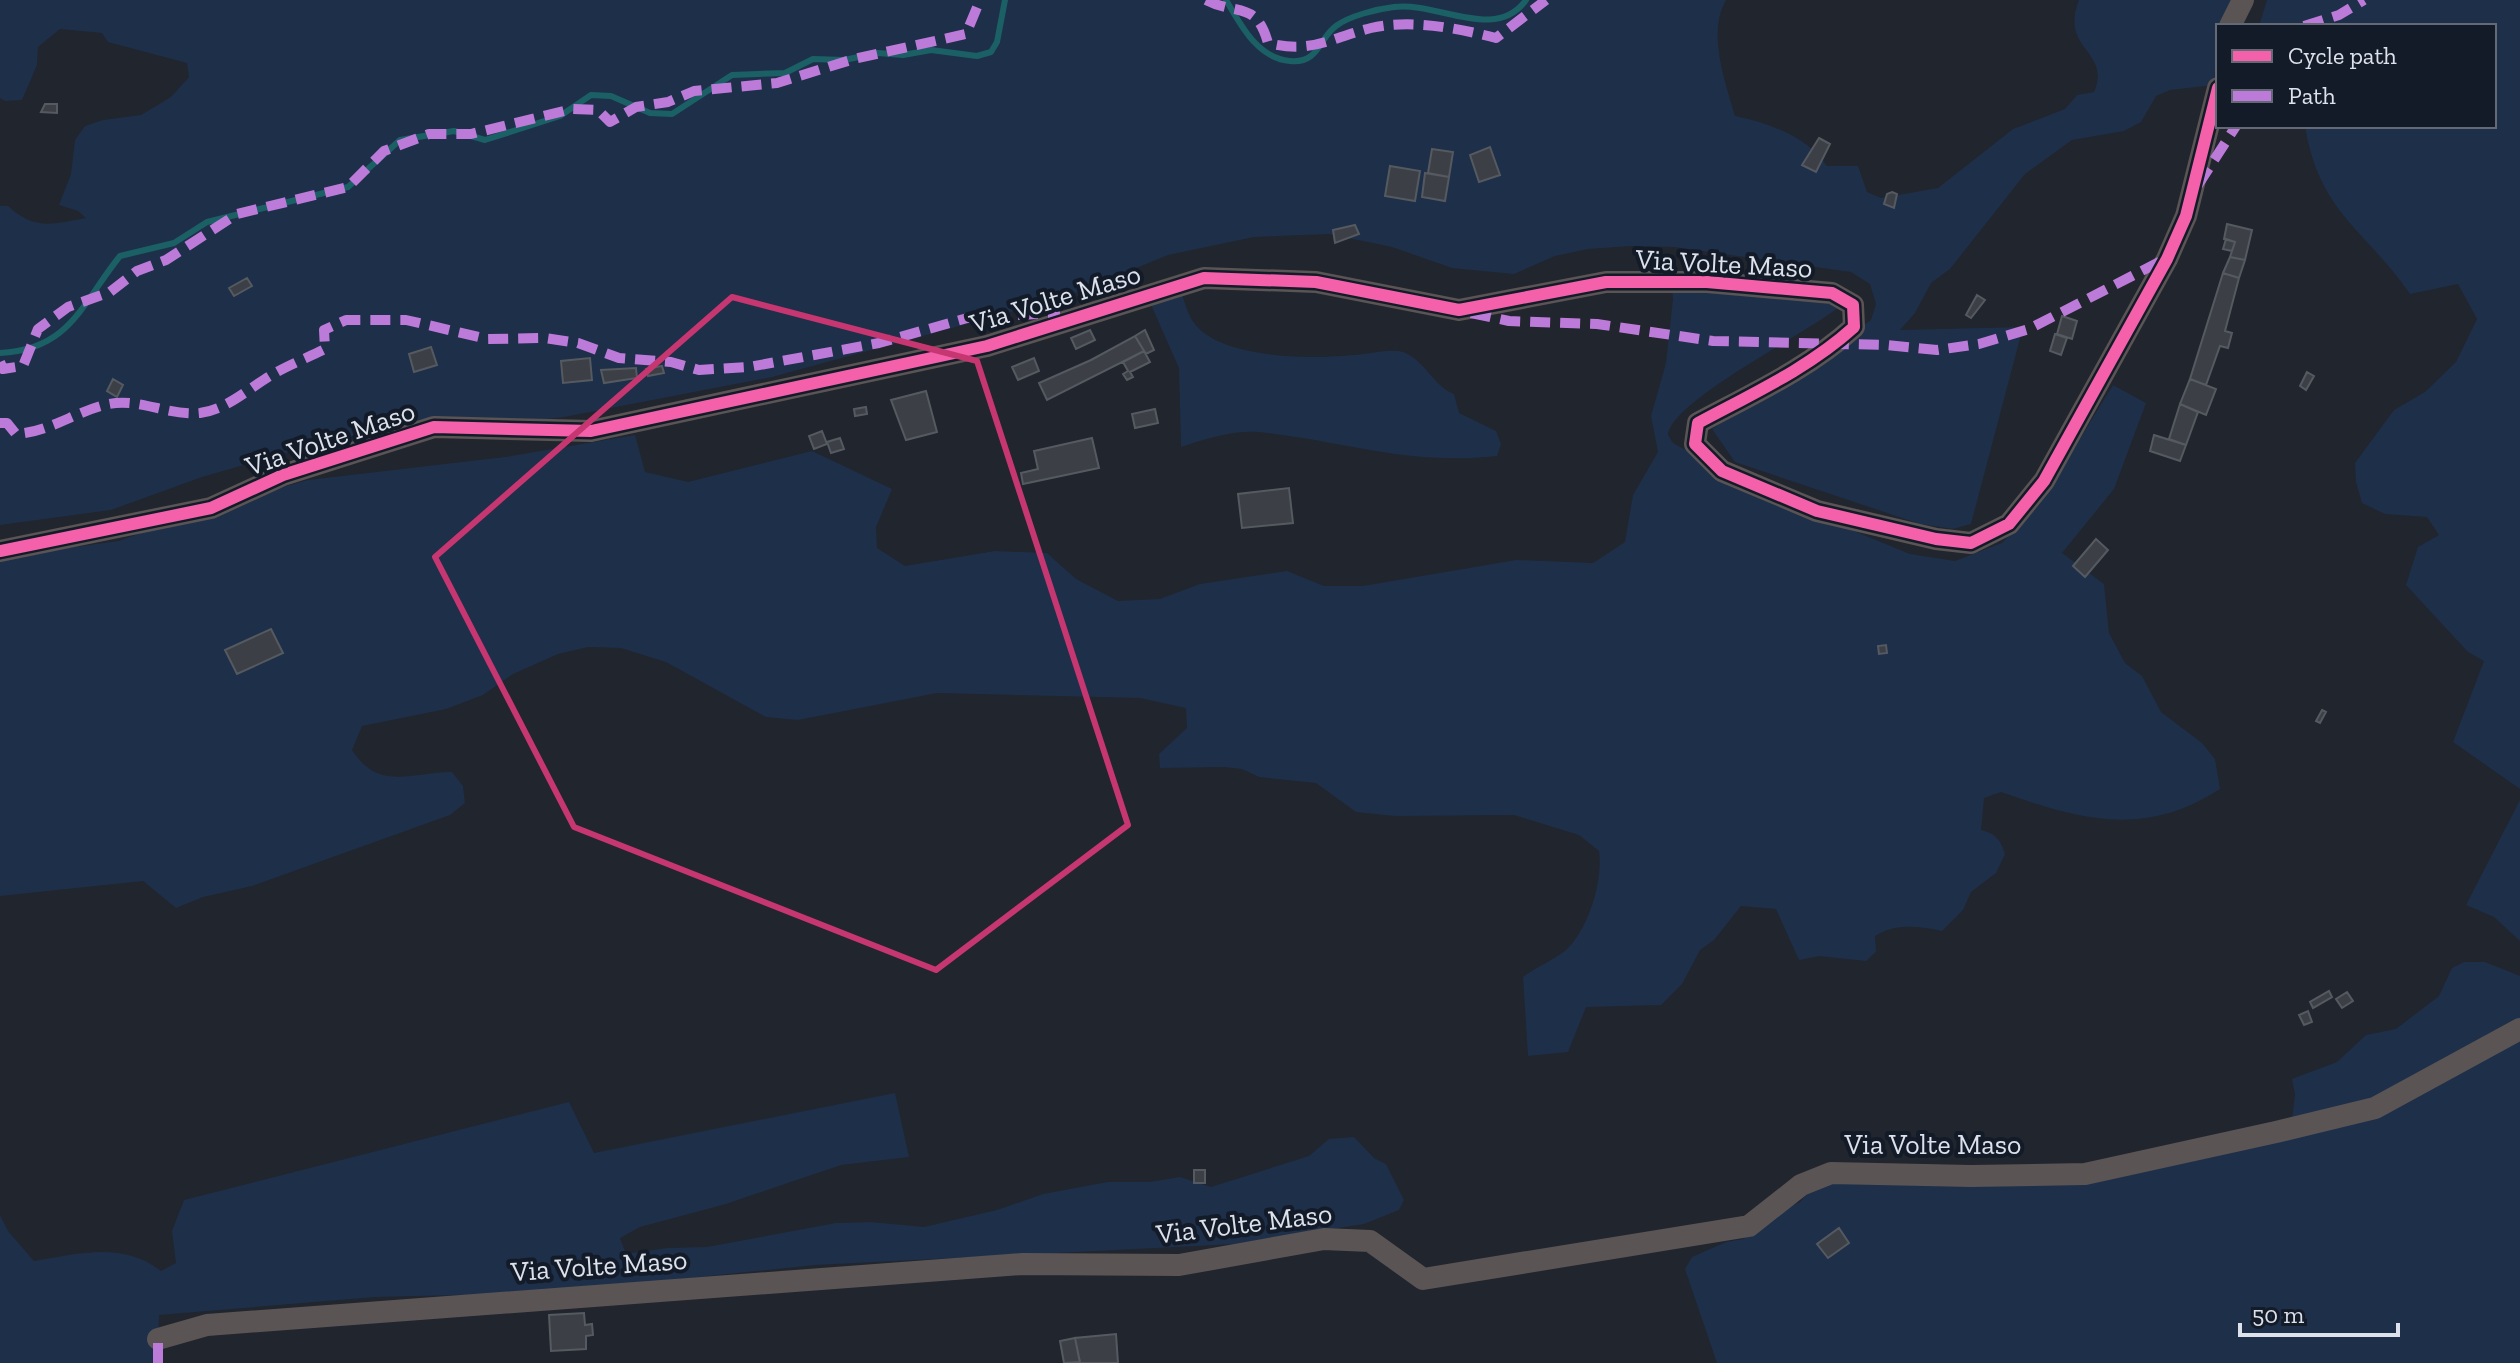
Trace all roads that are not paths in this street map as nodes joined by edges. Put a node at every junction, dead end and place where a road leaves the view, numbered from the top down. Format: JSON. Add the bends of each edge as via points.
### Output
{"nodes":[{"id":1,"x":2243,"y":0,"type":"edge"},
{"id":2,"x":2231,"y":24,"type":"edge"},
{"id":3,"x":2216,"y":96,"type":"edge"},
{"id":4,"x":0,"y":551,"type":"edge"},
{"id":5,"x":2520,"y":1029,"type":"edge"},
{"id":6,"x":158,"y":1339,"type":"dead end"}],
"edges":[{"from":1,"to":2,"type":"street"},
{"from":3,"to":4,"type":"street","name":"Via Volte Maso","via":[[2186,216],[2102,380],[2044,481],[2009,524],[1971,543],[1817,511],[1722,471],[1695,444],[1698,423],[1777,381],[1854,327],[1853,305],[1832,293],[1707,282],[1606,282],[1459,310],[1316,282],[1204,278],[987,346],[591,431],[434,427],[283,475],[211,508]]},
{"from":5,"to":6,"type":"street","name":"Via Volte Maso","via":[[2375,1108],[2276,1132],[2085,1174],[1831,1173],[1801,1185],[1749,1226],[1423,1279],[1370,1241],[1324,1239],[1179,1265],[1022,1264],[207,1325]]}]}
